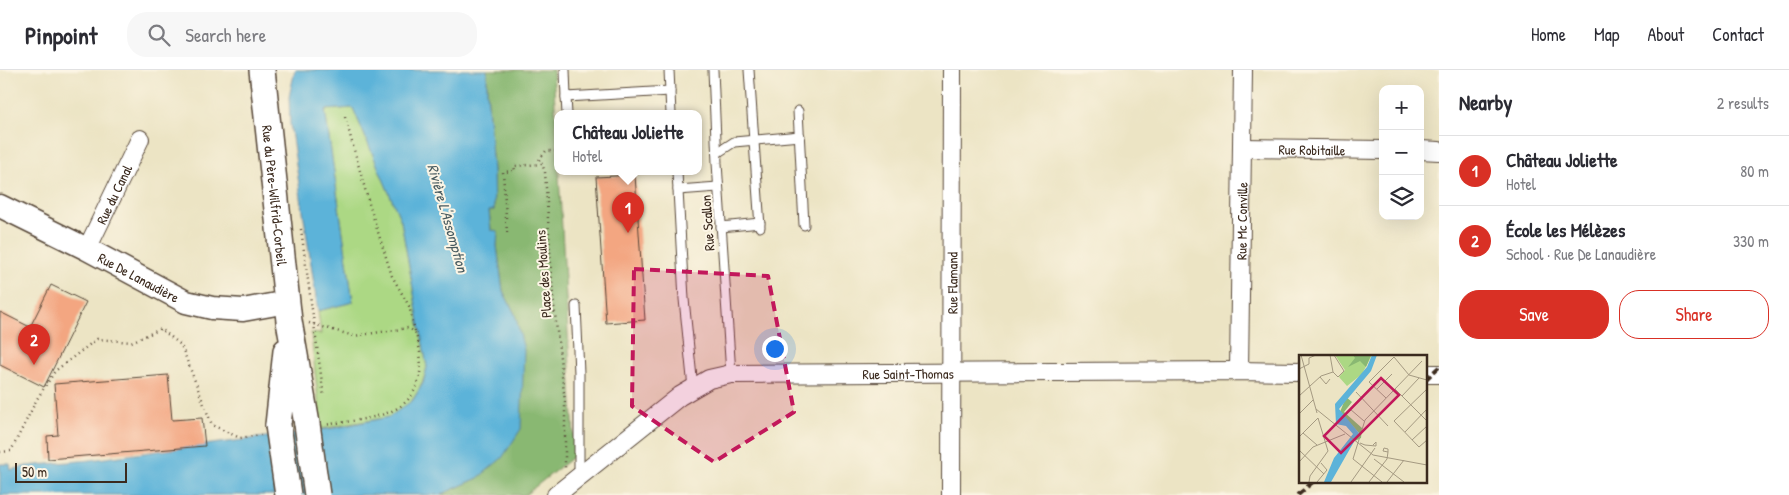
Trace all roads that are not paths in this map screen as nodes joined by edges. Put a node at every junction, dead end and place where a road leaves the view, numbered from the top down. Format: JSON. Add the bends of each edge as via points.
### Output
{"nodes":[{"id":1,"x":262,"y":70,"type":"edge"},
{"id":2,"x":565,"y":70,"type":"edge"},
{"id":3,"x":669,"y":70,"type":"edge"},
{"id":4,"x":713,"y":70,"type":"edge"},
{"id":5,"x":749,"y":70,"type":"edge"},
{"id":6,"x":952,"y":70,"type":"edge"},
{"id":7,"x":1243,"y":70,"type":"edge"},
{"id":8,"x":670,"y":91,"type":"junction"},
{"id":9,"x":566,"y":97,"type":"junction"},
{"id":10,"x":568,"y":110,"type":"edge"},
{"id":11,"x":671,"y":110,"type":"edge"},
{"id":12,"x":798,"y":111,"type":"dead end"},
{"id":13,"x":800,"y":136,"type":"junction"},
{"id":14,"x":140,"y":139,"type":"dead end"},
{"id":15,"x":755,"y":139,"type":"junction"},
{"id":16,"x":1242,"y":148,"type":"junction"},
{"id":17,"x":1379,"y":150,"type":"edge"},
{"id":18,"x":1424,"y":150,"type":"edge"},
{"id":19,"x":1439,"y":150,"type":"edge"},
{"id":20,"x":717,"y":153,"type":"junction"},
{"id":21,"x":677,"y":175,"type":"edge"},
{"id":22,"x":718,"y":187,"type":"junction"},
{"id":23,"x":678,"y":190,"type":"junction"},
{"id":24,"x":0,"y":206,"type":"edge"},
{"id":25,"x":804,"y":225,"type":"dead end"},
{"id":26,"x":721,"y":227,"type":"junction"},
{"id":27,"x":86,"y":249,"type":"junction"},
{"id":28,"x":576,"y":306,"type":"dead end"},
{"id":29,"x":296,"y":315,"type":"junction"},
{"id":30,"x":1239,"y":371,"type":"junction"},
{"id":31,"x":1299,"y":372,"type":"edge"},
{"id":32,"x":952,"y":373,"type":"junction"},
{"id":33,"x":730,"y":374,"type":"junction"},
{"id":34,"x":1426,"y":374,"type":"edge"},
{"id":35,"x":1439,"y":374,"type":"edge"},
{"id":36,"x":693,"y":388,"type":"junction"},
{"id":37,"x":579,"y":476,"type":"junction"},
{"id":38,"x":561,"y":491,"type":"edge"},
{"id":39,"x":288,"y":495,"type":"edge"},
{"id":40,"x":317,"y":495,"type":"edge"},
{"id":41,"x":951,"y":495,"type":"edge"}],
"edges":[{"from":1,"to":29,"type":"main road","name":"Rue du Père-Wilfrid-Corbeil"},
{"from":2,"to":9,"type":"lane"},
{"from":3,"to":8,"type":"lane"},
{"from":4,"to":20,"type":"lane","name":"Rue Scallon"},
{"from":5,"to":15,"type":"lane"},
{"from":6,"to":32,"type":"street","name":"Rue Flamand"},
{"from":7,"to":16,"type":"street","name":"Rue Mc Conville"},
{"from":8,"to":9,"type":"lane"},
{"from":8,"to":11,"type":"lane"},
{"from":9,"to":10,"type":"lane"},
{"from":12,"to":13,"type":"lane"},
{"from":13,"to":15,"type":"lane"},
{"from":13,"to":25,"type":"lane"},
{"from":14,"to":27,"type":"street","name":"Rue du Canal"},
{"from":15,"to":20,"type":"lane","via":[[734,142]]},
{"from":15,"to":26,"type":"lane","via":[[760,225]]},
{"from":16,"to":17,"type":"street","name":"Rue Robitaille"},
{"from":16,"to":30,"type":"street","name":"Rue Mc Conville"},
{"from":18,"to":19,"type":"street"},
{"from":20,"to":22,"type":"lane","name":"Rue Scallon"},
{"from":21,"to":23,"type":"lane"},
{"from":22,"to":23,"type":"lane"},
{"from":22,"to":26,"type":"lane","name":"Rue Scallon"},
{"from":23,"to":36,"type":"lane"},
{"from":24,"to":27,"type":"street","name":"Rue De Lanaudière"},
{"from":26,"to":33,"type":"lane","name":"Rue Scallon"},
{"from":27,"to":29,"type":"street","name":"Rue De Lanaudière","via":[[186,302],[227,310]]},
{"from":28,"to":37,"type":"lane"},
{"from":29,"to":39,"type":"main road","name":"Rue du Père-Wilfrid-Corbeil","bridge":true,"via":[[270,430]]},
{"from":29,"to":40,"type":"main road","name":"Rue du Père-Wilfrid-Corbeil","bridge":true,"via":[[317,425]]},
{"from":30,"to":31,"type":"street","name":"Rue Saint-Thomas"},
{"from":30,"to":32,"type":"street","name":"Rue Saint-Thomas"},
{"from":32,"to":33,"type":"street","name":"Rue Saint-Thomas"},
{"from":32,"to":41,"type":"street","name":"Rue Flamand"},
{"from":33,"to":36,"type":"street","name":"Rue Saint-Thomas","via":[[709,379]]},
{"from":34,"to":35,"type":"street"},
{"from":36,"to":37,"type":"street","name":"Rue Saint-Thomas"},
{"from":37,"to":38,"type":"street","name":"Rue Saint-Thomas"}]}
